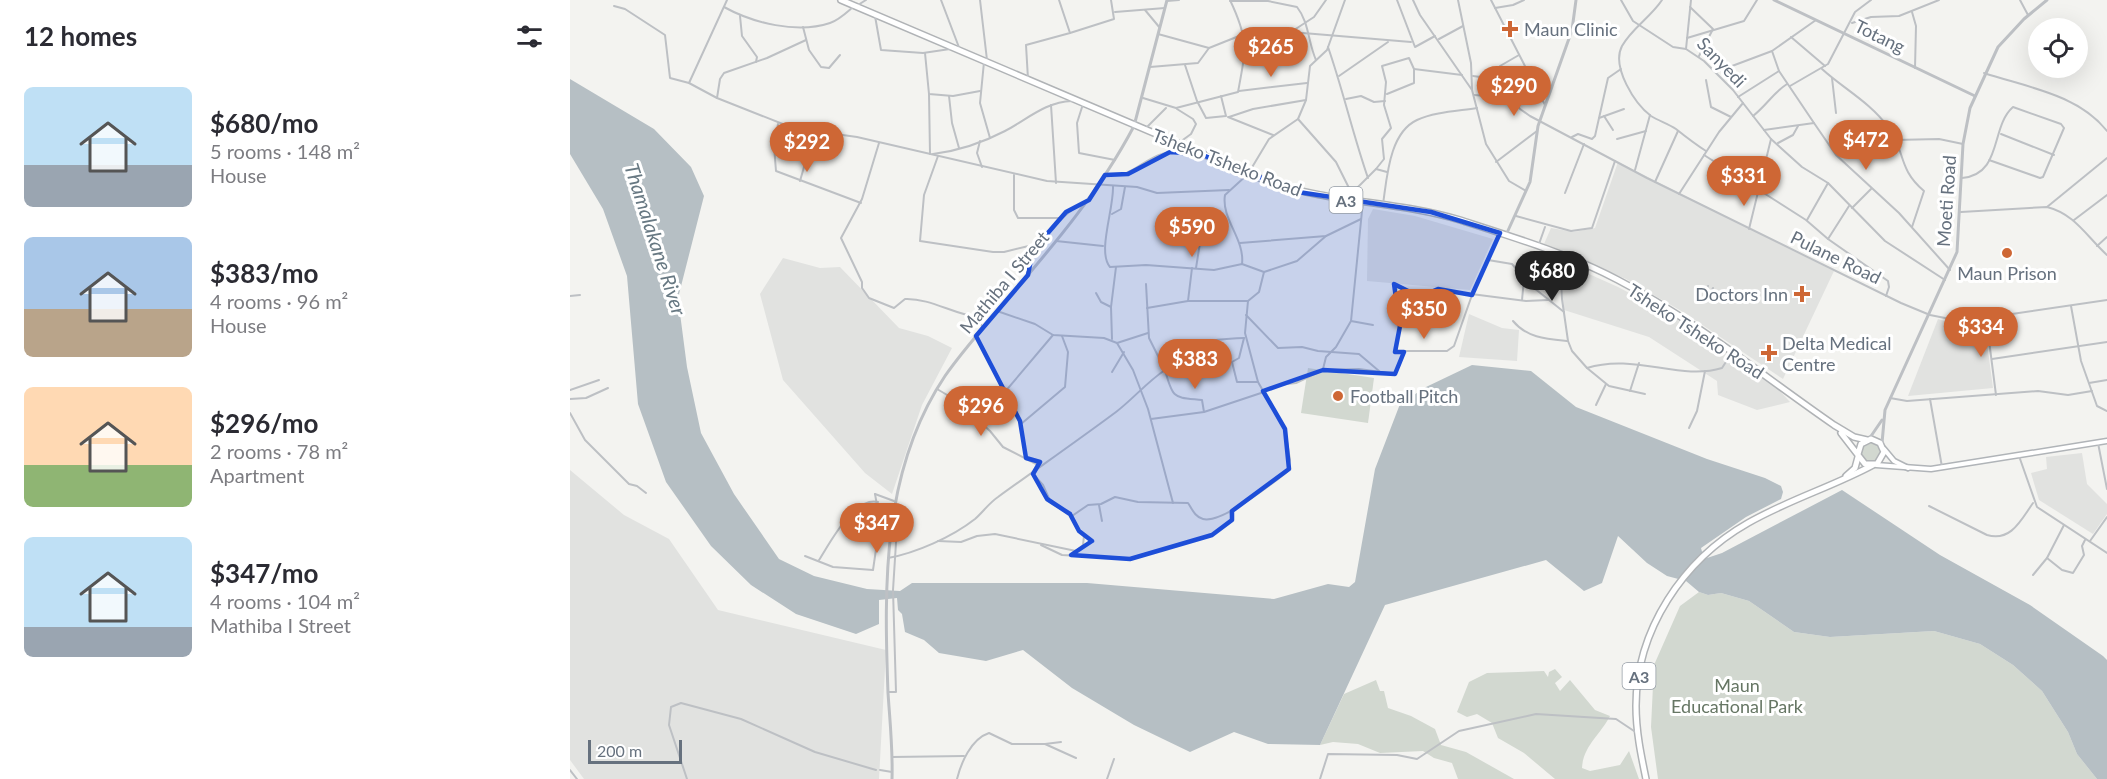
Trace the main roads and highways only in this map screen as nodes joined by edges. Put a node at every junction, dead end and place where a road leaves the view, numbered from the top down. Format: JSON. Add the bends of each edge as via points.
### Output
{"nodes":[{"id":1,"x":841,"y":0,"type":"edge"},
{"id":2,"x":1834,"y":425,"type":"junction"},
{"id":3,"x":1867,"y":440,"type":"junction"},
{"id":4,"x":2107,"y":441,"type":"edge"},
{"id":5,"x":1883,"y":447,"type":"junction"},
{"id":6,"x":1858,"y":455,"type":"junction"},
{"id":7,"x":1874,"y":465,"type":"junction"},
{"id":8,"x":1912,"y":469,"type":"junction"},
{"id":9,"x":1839,"y":480,"type":"junction"},
{"id":10,"x":1646,"y":779,"type":"edge"}],
"edges":[{"from":1,"to":2,"type":"highway","name":"Tsheko Tsheko Road","number":"A3","via":[[1298,192],[1431,212],[1539,247],[1619,280],[1676,313]]},
{"from":2,"to":3,"type":"highway","name":"Tsheko Tsheko Road","number":"A3"},
{"from":2,"to":6,"type":"highway","name":"Tsheko Tsheko Road","number":"A3"},
{"from":3,"to":5,"type":"highway","number":"A3"},
{"from":3,"to":6,"type":"highway","number":"A3","via":[[1859,447]]},
{"from":4,"to":8,"type":"main road"},
{"from":5,"to":7,"type":"highway","via":[[1882,459]]},
{"from":5,"to":8,"type":"main road","via":[[1894,461]]},
{"from":6,"to":7,"type":"highway","number":"A3","via":[[1862,462]]},
{"from":6,"to":9,"type":"highway","number":"A3","via":[[1855,468]]},
{"from":7,"to":8,"type":"main road"},
{"from":7,"to":9,"type":"highway","number":"A3"},
{"from":9,"to":10,"type":"highway","number":"A3","via":[[1751,521],[1718,542],[1664,604],[1646,645],[1638,681],[1638,733]]}]}
